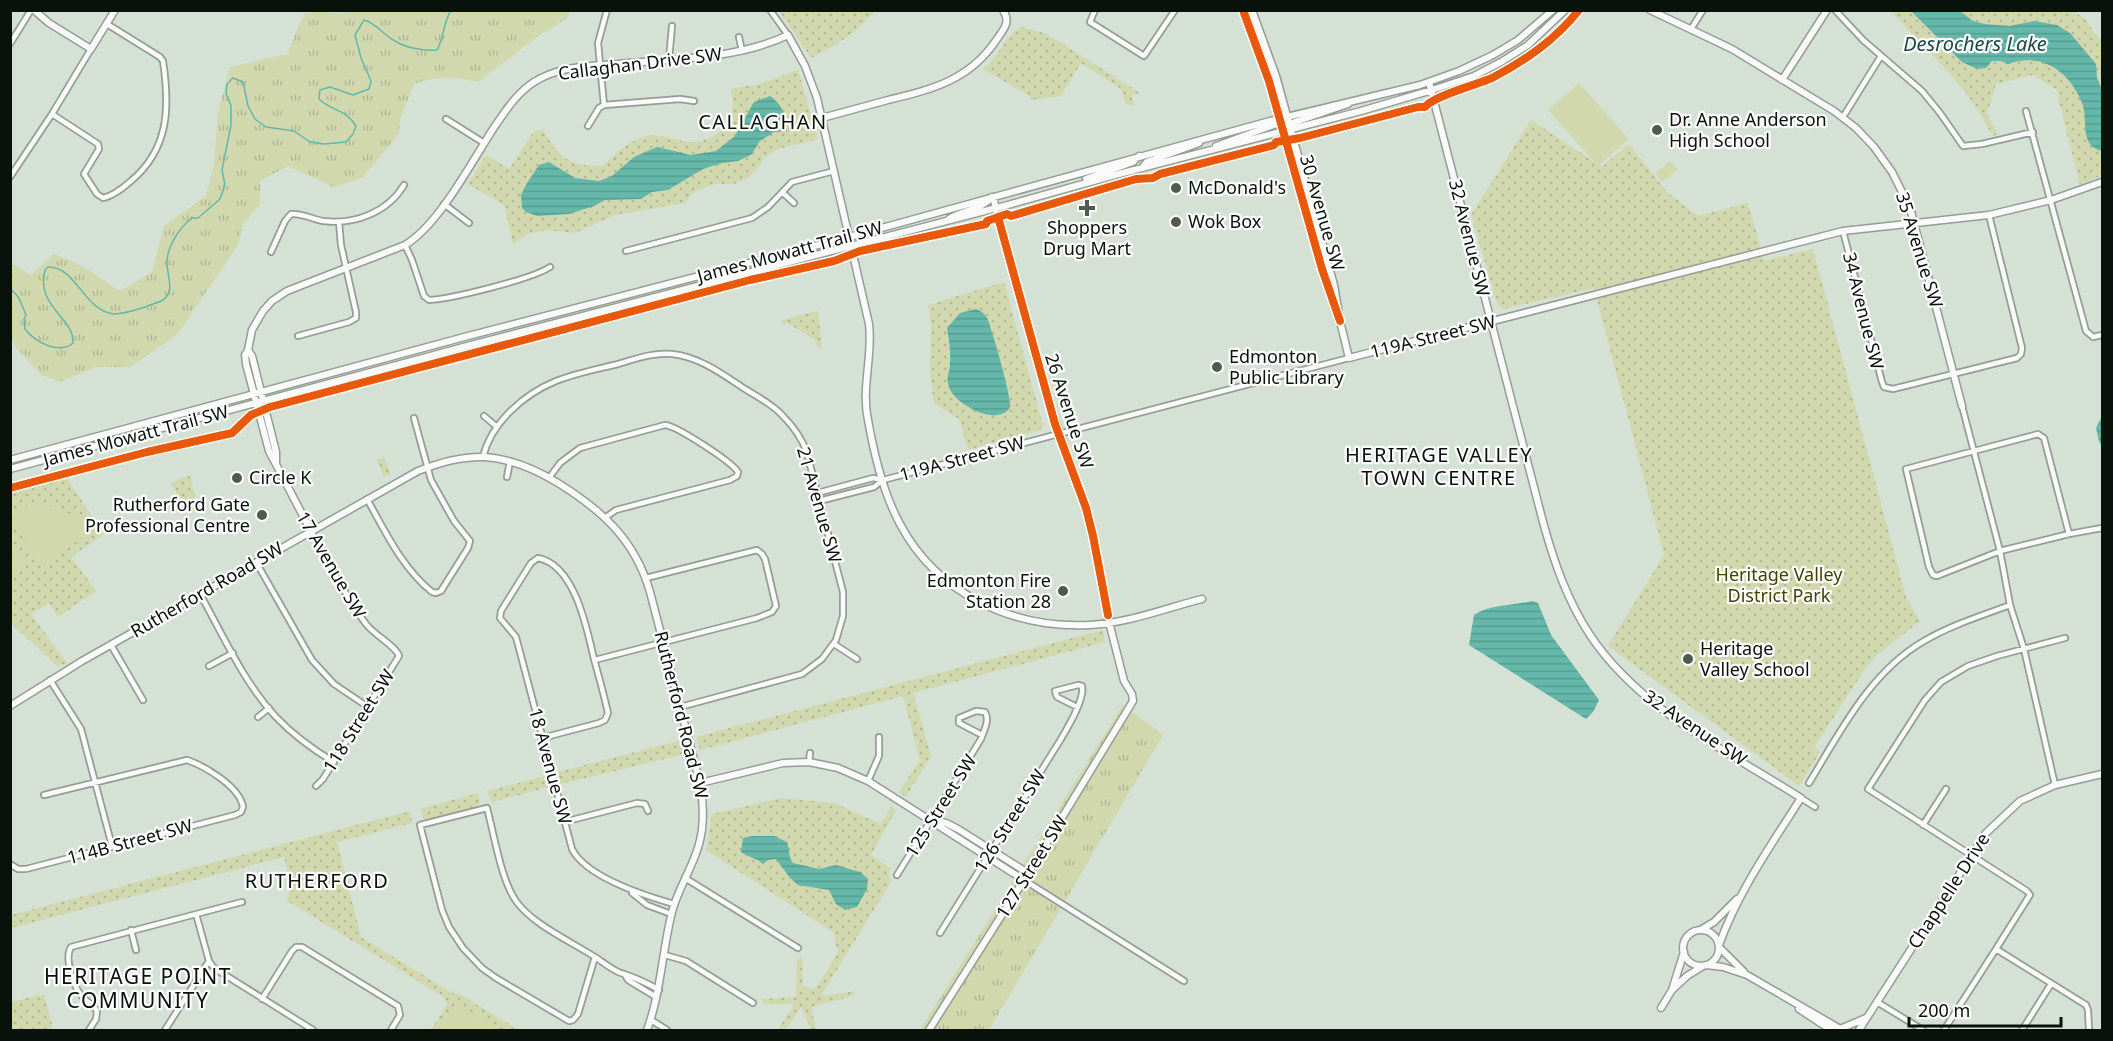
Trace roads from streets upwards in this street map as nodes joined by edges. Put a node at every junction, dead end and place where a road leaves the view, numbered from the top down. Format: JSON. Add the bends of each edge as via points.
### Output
{"nodes":[{"id":1,"x":33,"y":10,"type":"edge"},
{"id":2,"x":115,"y":10,"type":"edge"},
{"id":3,"x":607,"y":10,"type":"edge"},
{"id":4,"x":770,"y":10,"type":"edge"},
{"id":5,"x":1004,"y":10,"type":"edge"},
{"id":6,"x":1095,"y":10,"type":"edge"},
{"id":7,"x":1175,"y":10,"type":"edge"},
{"id":8,"x":1243,"y":10,"type":"edge"},
{"id":9,"x":1252,"y":10,"type":"edge"},
{"id":10,"x":1553,"y":10,"type":"edge"},
{"id":11,"x":1565,"y":10,"type":"edge"},
{"id":12,"x":1650,"y":10,"type":"edge"},
{"id":13,"x":1702,"y":10,"type":"edge"},
{"id":14,"x":1827,"y":10,"type":"edge"},
{"id":15,"x":1835,"y":10,"type":"edge"},
{"id":16,"x":107,"y":24,"type":"junction"},
{"id":17,"x":672,"y":26,"type":"dead end"},
{"id":18,"x":1691,"y":28,"type":"junction"},
{"id":19,"x":788,"y":35,"type":"junction"},
{"id":20,"x":739,"y":37,"type":"dead end"},
{"id":21,"x":10,"y":44,"type":"edge"},
{"id":22,"x":91,"y":50,"type":"junction"},
{"id":23,"x":742,"y":51,"type":"junction"},
{"id":24,"x":1881,"y":56,"type":"junction"},
{"id":25,"x":669,"y":59,"type":"junction"},
{"id":26,"x":600,"y":65,"type":"junction"},
{"id":27,"x":1782,"y":80,"type":"junction"},
{"id":28,"x":1429,"y":82,"type":"junction"},
{"id":29,"x":1432,"y":90,"type":"junction"},
{"id":30,"x":694,"y":101,"type":"dead end"},
{"id":31,"x":604,"y":105,"type":"junction"},
{"id":32,"x":2026,"y":111,"type":"dead end"},
{"id":33,"x":52,"y":114,"type":"junction"},
{"id":34,"x":1842,"y":117,"type":"junction"},
{"id":35,"x":822,"y":118,"type":"junction"},
{"id":36,"x":446,"y":119,"type":"dead end"},
{"id":37,"x":1285,"y":124,"type":"junction"},
{"id":38,"x":588,"y":126,"type":"dead end"},
{"id":39,"x":2033,"y":132,"type":"junction"},
{"id":40,"x":1225,"y":133,"type":"junction"},
{"id":41,"x":484,"y":143,"type":"junction"},
{"id":42,"x":1139,"y":156,"type":"junction"},
{"id":43,"x":1142,"y":168,"type":"junction"},
{"id":44,"x":834,"y":171,"type":"junction"},
{"id":45,"x":10,"y":177,"type":"edge"},
{"id":46,"x":2103,"y":182,"type":"edge"},
{"id":47,"x":404,"y":185,"type":"dead end"},
{"id":48,"x":1061,"y":189,"type":"junction"},
{"id":49,"x":782,"y":192,"type":"junction"},
{"id":50,"x":993,"y":197,"type":"junction"},
{"id":51,"x":2051,"y":200,"type":"junction"},
{"id":52,"x":794,"y":203,"type":"dead end"},
{"id":53,"x":444,"y":204,"type":"junction"},
{"id":54,"x":996,"y":209,"type":"junction"},
{"id":55,"x":1989,"y":215,"type":"junction"},
{"id":56,"x":339,"y":222,"type":"junction"},
{"id":57,"x":943,"y":222,"type":"junction"},
{"id":58,"x":469,"y":223,"type":"dead end"},
{"id":59,"x":1915,"y":223,"type":"junction"},
{"id":60,"x":1843,"y":231,"type":"junction"},
{"id":61,"x":849,"y":237,"type":"junction"},
{"id":62,"x":405,"y":246,"type":"junction"},
{"id":63,"x":851,"y":246,"type":"junction"},
{"id":64,"x":626,"y":251,"type":"dead end"},
{"id":65,"x":271,"y":252,"type":"dead end"},
{"id":66,"x":550,"y":267,"type":"dead end"},
{"id":67,"x":347,"y":269,"type":"junction"},
{"id":68,"x":1491,"y":322,"type":"junction"},
{"id":69,"x":2103,"y":335,"type":"edge"},
{"id":70,"x":298,"y":336,"type":"dead end"},
{"id":71,"x":248,"y":350,"type":"junction"},
{"id":72,"x":1350,"y":358,"type":"junction"},
{"id":73,"x":1953,"y":374,"type":"junction"},
{"id":74,"x":262,"y":392,"type":"junction"},
{"id":75,"x":253,"y":394,"type":"junction"},
{"id":76,"x":263,"y":401,"type":"junction"},
{"id":77,"x":256,"y":404,"type":"junction"},
{"id":78,"x":1962,"y":406,"type":"joint"},
{"id":79,"x":484,"y":416,"type":"dead end"},
{"id":80,"x":414,"y":418,"type":"dead end"},
{"id":81,"x":497,"y":427,"type":"junction"},
{"id":82,"x":1059,"y":434,"type":"junction"},
{"id":83,"x":1973,"y":452,"type":"junction"},
{"id":84,"x":483,"y":457,"type":"junction"},
{"id":85,"x":10,"y":460,"type":"edge"},
{"id":86,"x":510,"y":461,"type":"junction"},
{"id":87,"x":276,"y":466,"type":"junction"},
{"id":88,"x":427,"y":468,"type":"junction"},
{"id":89,"x":10,"y":469,"type":"edge"},
{"id":90,"x":507,"y":477,"type":"dead end"},
{"id":91,"x":549,"y":478,"type":"junction"},
{"id":92,"x":883,"y":480,"type":"junction"},
{"id":93,"x":817,"y":493,"type":"junction"},
{"id":94,"x":367,"y":499,"type":"junction"},
{"id":95,"x":819,"y":501,"type":"junction"},
{"id":96,"x":606,"y":517,"type":"junction"},
{"id":97,"x":2103,"y":528,"type":"edge"},
{"id":98,"x":311,"y":531,"type":"junction"},
{"id":99,"x":2069,"y":534,"type":"junction"},
{"id":100,"x":2000,"y":551,"type":"junction"},
{"id":101,"x":256,"y":562,"type":"junction"},
{"id":102,"x":646,"y":578,"type":"junction"},
{"id":103,"x":200,"y":594,"type":"junction"},
{"id":104,"x":1202,"y":599,"type":"dead end"},
{"id":105,"x":2010,"y":605,"type":"junction"},
{"id":106,"x":1109,"y":622,"type":"junction"},
{"id":107,"x":2065,"y":639,"type":"dead end"},
{"id":108,"x":663,"y":643,"type":"junction"},
{"id":109,"x":111,"y":645,"type":"junction"},
{"id":110,"x":834,"y":645,"type":"junction"},
{"id":111,"x":2024,"y":649,"type":"junction"},
{"id":112,"x":233,"y":653,"type":"junction"},
{"id":113,"x":399,"y":654,"type":"joint"},
{"id":114,"x":857,"y":659,"type":"dead end"},
{"id":115,"x":594,"y":660,"type":"junction"},
{"id":116,"x":209,"y":666,"type":"dead end"},
{"id":117,"x":50,"y":680,"type":"junction"},
{"id":118,"x":143,"y":700,"type":"dead end"},
{"id":119,"x":1133,"y":701,"type":"joint"},
{"id":120,"x":10,"y":706,"type":"edge"},
{"id":121,"x":1077,"y":706,"type":"junction"},
{"id":122,"x":368,"y":707,"type":"junction"},
{"id":123,"x":680,"y":707,"type":"junction"},
{"id":124,"x":268,"y":708,"type":"junction"},
{"id":125,"x":258,"y":717,"type":"dead end"},
{"id":126,"x":982,"y":735,"type":"junction"},
{"id":127,"x":879,"y":737,"type":"dead end"},
{"id":128,"x":542,"y":738,"type":"junction"},
{"id":129,"x":810,"y":753,"type":"dead end"},
{"id":130,"x":334,"y":762,"type":"junction"},
{"id":131,"x":809,"y":762,"type":"junction"},
{"id":132,"x":2103,"y":774,"type":"edge"},
{"id":133,"x":868,"y":781,"type":"junction"},
{"id":134,"x":96,"y":783,"type":"junction"},
{"id":135,"x":700,"y":783,"type":"junction"},
{"id":136,"x":1809,"y":783,"type":"dead end"},
{"id":137,"x":2055,"y":785,"type":"junction"},
{"id":138,"x":316,"y":786,"type":"dead end"},
{"id":139,"x":1947,"y":789,"type":"dead end"},
{"id":140,"x":44,"y":795,"type":"dead end"},
{"id":141,"x":1801,"y":798,"type":"junction"},
{"id":142,"x":1815,"y":807,"type":"dead end"},
{"id":143,"x":648,"y":811,"type":"dead end"},
{"id":144,"x":931,"y":820,"type":"junction"},
{"id":145,"x":564,"y":822,"type":"junction"},
{"id":146,"x":1923,"y":825,"type":"junction"},
{"id":147,"x":112,"y":846,"type":"junction"},
{"id":148,"x":992,"y":850,"type":"junction"},
{"id":149,"x":1971,"y":856,"type":"junction"},
{"id":150,"x":987,"y":858,"type":"junction"},
{"id":151,"x":10,"y":864,"type":"edge"},
{"id":152,"x":1029,"y":873,"type":"junction"},
{"id":153,"x":897,"y":875,"type":"dead end"},
{"id":154,"x":685,"y":878,"type":"junction"},
{"id":155,"x":1024,"y":880,"type":"junction"},
{"id":156,"x":630,"y":891,"type":"junction"},
{"id":157,"x":1742,"y":894,"type":"junction"},
{"id":158,"x":242,"y":902,"type":"dead end"},
{"id":159,"x":674,"y":904,"type":"junction"},
{"id":160,"x":196,"y":914,"type":"junction"},
{"id":161,"x":671,"y":914,"type":"junction"},
{"id":162,"x":131,"y":930,"type":"junction"},
{"id":163,"x":1699,"y":930,"type":"junction"},
{"id":164,"x":940,"y":933,"type":"dead end"},
{"id":165,"x":1719,"y":946,"type":"junction"},
{"id":166,"x":798,"y":948,"type":"dead end"},
{"id":167,"x":1996,"y":949,"type":"junction"},
{"id":168,"x":136,"y":950,"type":"dead end"},
{"id":169,"x":1684,"y":952,"type":"junction"},
{"id":170,"x":665,"y":955,"type":"junction"},
{"id":171,"x":595,"y":957,"type":"junction"},
{"id":172,"x":209,"y":961,"type":"junction"},
{"id":173,"x":1704,"y":966,"type":"junction"},
{"id":174,"x":625,"y":975,"type":"junction"},
{"id":175,"x":1747,"y":975,"type":"junction"},
{"id":176,"x":1184,"y":981,"type":"dead end"},
{"id":177,"x":2051,"y":984,"type":"junction"},
{"id":178,"x":659,"y":990,"type":"junction"},
{"id":179,"x":1672,"y":990,"type":"junction"},
{"id":180,"x":657,"y":998,"type":"junction"},
{"id":181,"x":262,"y":999,"type":"junction"},
{"id":182,"x":1877,"y":1002,"type":"junction"},
{"id":183,"x":753,"y":1003,"type":"dead end"},
{"id":184,"x":1792,"y":1003,"type":"junction"},
{"id":185,"x":1661,"y":1008,"type":"dead end"},
{"id":186,"x":1867,"y":1018,"type":"junction"},
{"id":187,"x":651,"y":1020,"type":"junction"},
{"id":188,"x":89,"y":1030,"type":"edge"},
{"id":189,"x":165,"y":1030,"type":"edge"},
{"id":190,"x":313,"y":1030,"type":"edge"},
{"id":191,"x":391,"y":1030,"type":"edge"},
{"id":192,"x":647,"y":1030,"type":"edge"},
{"id":193,"x":667,"y":1030,"type":"edge"},
{"id":194,"x":929,"y":1030,"type":"edge"},
{"id":195,"x":1831,"y":1030,"type":"edge"},
{"id":196,"x":1841,"y":1030,"type":"edge"},
{"id":197,"x":1859,"y":1030,"type":"edge"},
{"id":198,"x":1923,"y":1030,"type":"edge"},
{"id":199,"x":1944,"y":1030,"type":"edge"},
{"id":200,"x":2022,"y":1030,"type":"edge"},
{"id":201,"x":2089,"y":1030,"type":"edge"}],
"edges":[{"from":1,"to":21,"type":"street"},
{"from":1,"to":22,"type":"street"},
{"from":2,"to":16,"type":"street"},
{"from":3,"to":26,"type":"street","via":[[599,39]]},
{"from":4,"to":19,"type":"street"},
{"from":5,"to":35,"type":"street","via":[[1006,24],[994,44],[954,79],[928,90]]},
{"from":6,"to":7,"type":"street","via":[[1090,22],[1144,56]]},
{"from":8,"to":37,"type":"street","name":"30 Avenue SW"},
{"from":9,"to":37,"type":"street","name":"30 Avenue SW","via":[[1269,53]]},
{"from":10,"to":28,"type":"street","name":"James Mowatt Trail SW","via":[[1499,52]]},
{"from":11,"to":29,"type":"street","name":"James Mowatt Trail SW","via":[[1508,58],[1474,76]]},
{"from":12,"to":18,"type":"street","name":"35 Avenue SW"},
{"from":13,"to":18,"type":"street"},
{"from":14,"to":27,"type":"street"},
{"from":15,"to":24,"type":"street"},
{"from":16,"to":22,"type":"street"},
{"from":16,"to":33,"type":"street","via":[[163,61],[166,120],[157,150],[136,177],[103,198],[84,174],[99,149],[98,144]]},
{"from":17,"to":25,"type":"street"},
{"from":18,"to":27,"type":"street","name":"35 Avenue SW"},
{"from":19,"to":23,"type":"street","name":"Callaghan Drive SW"},
{"from":19,"to":35,"type":"street","via":[[809,75]]},
{"from":20,"to":23,"type":"street"},
{"from":22,"to":33,"type":"street"},
{"from":23,"to":25,"type":"street","name":"Callaghan Drive SW"},
{"from":24,"to":34,"type":"street"},
{"from":24,"to":39,"type":"street","via":[[1931,101],[1963,146]]},
{"from":25,"to":26,"type":"street","name":"Callaghan Drive SW"},
{"from":26,"to":31,"type":"street"},
{"from":26,"to":41,"type":"street","name":"Callaghan Drive SW","via":[[561,70],[533,83],[509,105]]},
{"from":27,"to":34,"type":"street","name":"35 Avenue SW"},
{"from":28,"to":29,"type":"street","name":"32 Avenue SW"},
{"from":28,"to":37,"type":"street","name":"James Mowatt Trail SW","via":[[1358,99]]},
{"from":29,"to":37,"type":"street","name":"James Mowatt Trail SW"},
{"from":29,"to":68,"type":"street","name":"32 Avenue SW"},
{"from":30,"to":31,"type":"street"},
{"from":31,"to":38,"type":"street"},
{"from":32,"to":39,"type":"street"},
{"from":33,"to":45,"type":"street"},
{"from":34,"to":59,"type":"street","name":"35 Avenue SW","via":[[1864,136],[1888,166]]},
{"from":35,"to":44,"type":"street"},
{"from":36,"to":41,"type":"street"},
{"from":37,"to":40,"type":"street","name":"James Mowatt Trail SW"},
{"from":37,"to":43,"type":"street","name":"James Mowatt Trail SW"},
{"from":37,"to":72,"type":"street","name":"30 Avenue SW"},
{"from":39,"to":51,"type":"street"},
{"from":40,"to":42,"type":"street","name":"James Mowatt Trail SW"},
{"from":40,"to":43,"type":"street","via":[[1147,162]]},
{"from":41,"to":53,"type":"street","name":"Callaghan Drive SW"},
{"from":42,"to":48,"type":"street","via":[[1133,162]]},
{"from":42,"to":50,"type":"street","name":"James Mowatt Trail SW"},
{"from":43,"to":48,"type":"street","name":"James Mowatt Trail SW"},
{"from":44,"to":49,"type":"street","via":[[796,180]]},
{"from":44,"to":61,"type":"street"},
{"from":46,"to":51,"type":"street","name":"119A Street SW"},
{"from":47,"to":56,"type":"street","via":[[396,198],[380,210]]},
{"from":48,"to":54,"type":"street","name":"James Mowatt Trail SW"},
{"from":49,"to":52,"type":"street"},
{"from":49,"to":64,"type":"street","via":[[763,212],[747,220]]},
{"from":50,"to":54,"type":"street","name":"26 Avenue SW"},
{"from":50,"to":57,"type":"street","via":[[986,204]]},
{"from":50,"to":61,"type":"street","name":"James Mowatt Trail SW"},
{"from":51,"to":55,"type":"street","name":"119A Street SW"},
{"from":51,"to":69,"type":"street","via":[[2086,331],[2092,337]]},
{"from":53,"to":58,"type":"street"},
{"from":53,"to":62,"type":"street","name":"Callaghan Drive SW","via":[[427,228]]},
{"from":54,"to":57,"type":"street","name":"James Mowatt Trail SW"},
{"from":54,"to":82,"type":"street","name":"26 Avenue SW"},
{"from":55,"to":59,"type":"street","name":"119A Street SW"},
{"from":55,"to":73,"type":"street","via":[[2022,351],[2017,357]]},
{"from":56,"to":65,"type":"street","via":[[291,214]]},
{"from":56,"to":67,"type":"street"},
{"from":57,"to":63,"type":"street","name":"James Mowatt Trail SW"},
{"from":59,"to":60,"type":"street","name":"119A Street SW"},
{"from":59,"to":73,"type":"street","name":"35 Avenue SW"},
{"from":60,"to":68,"type":"street","name":"119A Street SW"},
{"from":60,"to":73,"type":"street","name":"34 Avenue SW","via":[[1886,388]]},
{"from":61,"to":63,"type":"street"},
{"from":61,"to":74,"type":"street","name":"James Mowatt Trail SW"},
{"from":62,"to":66,"type":"street","via":[[429,300],[534,275]]},
{"from":62,"to":67,"type":"street","name":"Callaghan Drive SW"},
{"from":63,"to":76,"type":"street","name":"James Mowatt Trail SW"},
{"from":63,"to":92,"type":"street","via":[[870,331],[866,405]]},
{"from":67,"to":70,"type":"street","via":[[356,312],[354,320]]},
{"from":67,"to":71,"type":"street","name":"Callaghan Drive SW","via":[[273,301],[255,324]]},
{"from":68,"to":72,"type":"street","name":"119A Street SW"},
{"from":68,"to":141,"type":"street","name":"32 Avenue SW","via":[[1549,542],[1568,594],[1590,635],[1648,699]]},
{"from":71,"to":74,"type":"street"},
{"from":71,"to":75,"type":"street","name":"Callaghan Drive SW","via":[[246,364]]},
{"from":72,"to":82,"type":"street","name":"119A Street SW"},
{"from":73,"to":78,"type":"street","name":"35 Avenue SW"},
{"from":74,"to":75,"type":"street","name":"James Mowatt Trail SW"},
{"from":74,"to":76,"type":"street","name":"17 Avenue SW"},
{"from":75,"to":77,"type":"street","name":"17 Avenue SW"},
{"from":75,"to":85,"type":"street","name":"James Mowatt Trail SW"},
{"from":76,"to":77,"type":"street","name":"James Mowatt Trail SW"},
{"from":76,"to":87,"type":"street","name":"17 Avenue SW"},
{"from":77,"to":87,"type":"street","name":"17 Avenue SW","via":[[268,451]]},
{"from":77,"to":89,"type":"street","name":"James Mowatt Trail SW"},
{"from":78,"to":83,"type":"street"},
{"from":79,"to":81,"type":"street"},
{"from":80,"to":88,"type":"street"},
{"from":81,"to":84,"type":"street"},
{"from":81,"to":93,"type":"street","name":"21 Avenue SW","via":[[525,399],[558,380],[659,354],[692,358],[770,405],[790,423],[805,448]]},
{"from":82,"to":92,"type":"street","name":"119A Street SW"},
{"from":82,"to":106,"type":"street","name":"26 Avenue SW","via":[[1086,508]]},
{"from":83,"to":99,"type":"street","via":[[2041,434]]},
{"from":83,"to":100,"type":"street"},
{"from":83,"to":100,"type":"street","via":[[1906,469],[1930,572],[1937,576]]},
{"from":84,"to":86,"type":"street","name":"Rutherford Road SW"},
{"from":84,"to":88,"type":"street","name":"Rutherford Road SW","via":[[452,460]]},
{"from":86,"to":90,"type":"street"},
{"from":86,"to":91,"type":"street","name":"Rutherford Road SW"},
{"from":87,"to":98,"type":"street","name":"17 Avenue SW"},
{"from":88,"to":94,"type":"street","name":"Rutherford Road SW"},
{"from":88,"to":94,"type":"street","via":[[454,521],[469,539],[468,548],[436,593],[404,561]]},
{"from":91,"to":96,"type":"street","name":"Rutherford Road SW"},
{"from":91,"to":96,"type":"street","via":[[560,463],[580,448],[669,425],[736,468],[738,474],[730,480],[616,510]]},
{"from":92,"to":93,"type":"street","name":"119A Street SW","via":[[873,478]]},
{"from":92,"to":95,"type":"street","name":"119A Street SW","via":[[874,487]]},
{"from":92,"to":106,"type":"street","via":[[910,542],[937,573],[968,597],[1031,621],[1067,625]]},
{"from":93,"to":95,"type":"street","name":"21 Avenue SW"},
{"from":94,"to":98,"type":"street","name":"Rutherford Road SW"},
{"from":95,"to":110,"type":"street","name":"21 Avenue SW","via":[[843,598],[842,624]]},
{"from":96,"to":102,"type":"street","name":"Rutherford Road SW","via":[[630,547]]},
{"from":97,"to":99,"type":"street"},
{"from":98,"to":101,"type":"street","name":"Rutherford Road SW"},
{"from":98,"to":113,"type":"street","name":"17 Avenue SW","via":[[363,621]]},
{"from":99,"to":100,"type":"street"},
{"from":100,"to":105,"type":"street"},
{"from":101,"to":103,"type":"street","name":"Rutherford Road SW"},
{"from":101,"to":122,"type":"street","via":[[312,660],[334,684]]},
{"from":102,"to":108,"type":"street","name":"Rutherford Road SW"},
{"from":102,"to":108,"type":"street","via":[[752,550],[765,559],[776,602],[776,609],[770,614]]},
{"from":103,"to":109,"type":"street","name":"Rutherford Road SW"},
{"from":103,"to":112,"type":"street"},
{"from":104,"to":106,"type":"street"},
{"from":105,"to":111,"type":"street"},
{"from":105,"to":136,"type":"street","via":[[1924,640],[1886,669],[1851,714]]},
{"from":106,"to":119,"type":"street","name":"26 Avenue SW"},
{"from":107,"to":111,"type":"street"},
{"from":108,"to":115,"type":"street"},
{"from":108,"to":123,"type":"street","name":"Rutherford Road SW"},
{"from":109,"to":117,"type":"street","name":"Rutherford Road SW"},
{"from":109,"to":118,"type":"street"},
{"from":110,"to":114,"type":"street"},
{"from":110,"to":123,"type":"street","via":[[818,663],[796,677]]},
{"from":111,"to":137,"type":"street"},
{"from":111,"to":146,"type":"street","via":[[1968,666],[1941,682],[1924,700],[1869,785],[1870,792]]},
{"from":112,"to":116,"type":"street"},
{"from":112,"to":124,"type":"street"},
{"from":113,"to":122,"type":"street","name":"118 Street SW"},
{"from":115,"to":128,"type":"street","via":[[607,718]]},
{"from":115,"to":128,"type":"street","name":"18 Avenue SW","via":[[574,593],[562,575],[541,558],[531,563],[500,618],[516,637]]},
{"from":117,"to":120,"type":"street","name":"Rutherford Road SW"},
{"from":117,"to":134,"type":"street","via":[[81,729]]},
{"from":119,"to":152,"type":"street","name":"127 Street SW"},
{"from":121,"to":121,"type":"street","via":[[1082,686],[1055,691],[1057,697]]},
{"from":121,"to":148,"type":"street","name":"126 Street SW","via":[[1061,740]]},
{"from":122,"to":130,"type":"street","name":"118 Street SW"},
{"from":123,"to":135,"type":"street","name":"Rutherford Road SW"},
{"from":124,"to":125,"type":"street"},
{"from":124,"to":130,"type":"street","via":[[297,737]]},
{"from":126,"to":126,"type":"street","name":"125 Street SW","via":[[959,723],[958,718],[984,712],[987,718]]},
{"from":126,"to":144,"type":"street","name":"125 Street SW"},
{"from":127,"to":133,"type":"street","via":[[879,756]]},
{"from":128,"to":145,"type":"street","name":"18 Avenue SW"},
{"from":129,"to":131,"type":"street"},
{"from":130,"to":138,"type":"street","name":"118 Street SW"},
{"from":131,"to":133,"type":"street","via":[[838,768]]},
{"from":131,"to":135,"type":"street","via":[[771,765]]},
{"from":132,"to":137,"type":"street","name":"Chappelle Drive"},
{"from":133,"to":144,"type":"street"},
{"from":134,"to":140,"type":"street"},
{"from":134,"to":147,"type":"street"},
{"from":134,"to":147,"type":"street","name":"114B Street SW","via":[[182,760],[192,762],[233,788],[243,804],[241,812]]},
{"from":135,"to":154,"type":"street","name":"Rutherford Road SW","via":[[703,825]]},
{"from":137,"to":149,"type":"street","name":"Chappelle Drive","via":[[2020,801],[1986,833]]},
{"from":139,"to":146,"type":"street"},
{"from":141,"to":142,"type":"street","name":"32 Avenue SW"},
{"from":141,"to":157,"type":"street"},
{"from":143,"to":145,"type":"street","via":[[645,804],[637,803]]},
{"from":144,"to":148,"type":"street","via":[[952,826]]},
{"from":144,"to":150,"type":"street"},
{"from":144,"to":153,"type":"street","name":"125 Street SW"},
{"from":145,"to":156,"type":"street","name":"18 Avenue SW","via":[[576,857]]},
{"from":146,"to":149,"type":"street"},
{"from":147,"to":151,"type":"street","name":"114B Street SW","via":[[19,870]]},
{"from":148,"to":150,"type":"street","name":"126 Street SW"},
{"from":148,"to":152,"type":"street"},
{"from":149,"to":167,"type":"street","via":[[2030,895]]},
{"from":149,"to":182,"type":"street","name":"Chappelle Drive"},
{"from":150,"to":155,"type":"street"},
{"from":150,"to":164,"type":"street","name":"126 Street SW"},
{"from":152,"to":155,"type":"street","name":"127 Street SW"},
{"from":154,"to":159,"type":"street","name":"Rutherford Road SW"},
{"from":154,"to":166,"type":"street"},
{"from":155,"to":176,"type":"street"},
{"from":155,"to":194,"type":"street","name":"127 Street SW"},
{"from":156,"to":159,"type":"street","name":"18 Avenue SW"},
{"from":156,"to":161,"type":"street","name":"18 Avenue SW","via":[[647,904]]},
{"from":157,"to":163,"type":"street","via":[[1714,922]]},
{"from":157,"to":165,"type":"street"},
{"from":158,"to":160,"type":"street"},
{"from":159,"to":161,"type":"street","name":"Rutherford Road SW"},
{"from":160,"to":162,"type":"street"},
{"from":160,"to":172,"type":"street"},
{"from":161,"to":170,"type":"street","name":"Rutherford Road SW"},
{"from":162,"to":168,"type":"street"},
{"from":162,"to":188,"type":"street","via":[[69,950],[77,988],[97,1011]]},
{"from":163,"to":165,"type":"street","via":[[1714,935]]},
{"from":163,"to":169,"type":"street","via":[[1686,938]]},
{"from":165,"to":173,"type":"street","via":[[1717,956]]},
{"from":165,"to":175,"type":"street"},
{"from":167,"to":177,"type":"street"},
{"from":167,"to":199,"type":"street"},
{"from":169,"to":173,"type":"street","via":[[1691,962]]},
{"from":169,"to":179,"type":"street"},
{"from":170,"to":178,"type":"street","name":"Rutherford Road SW"},
{"from":170,"to":183,"type":"street","via":[[686,961]]},
{"from":171,"to":171,"type":"street","via":[[535,920],[515,899],[487,808],[420,825],[449,927],[482,968],[564,1020],[573,1020]]},
{"from":171,"to":174,"type":"street"},
{"from":172,"to":181,"type":"street","via":[[216,970]]},
{"from":172,"to":189,"type":"street"},
{"from":173,"to":175,"type":"street"},
{"from":173,"to":179,"type":"street"},
{"from":174,"to":178,"type":"street"},
{"from":174,"to":180,"type":"street"},
{"from":175,"to":184,"type":"street"},
{"from":177,"to":200,"type":"street"},
{"from":177,"to":201,"type":"street","via":[[2088,1007]]},
{"from":178,"to":180,"type":"street","name":"Rutherford Road SW"},
{"from":179,"to":185,"type":"street"},
{"from":180,"to":187,"type":"street","name":"Rutherford Road SW"},
{"from":181,"to":190,"type":"street"},
{"from":181,"to":191,"type":"street","via":[[292,951],[304,948],[398,1006],[400,1015]]},
{"from":182,"to":186,"type":"street","name":"Chappelle Drive"},
{"from":182,"to":198,"type":"street"},
{"from":184,"to":195,"type":"street"},
{"from":184,"to":196,"type":"street"},
{"from":186,"to":196,"type":"street"},
{"from":186,"to":197,"type":"street","name":"Chappelle Drive"},
{"from":187,"to":192,"type":"street","name":"Rutherford Road SW"},
{"from":187,"to":193,"type":"street"}]}
